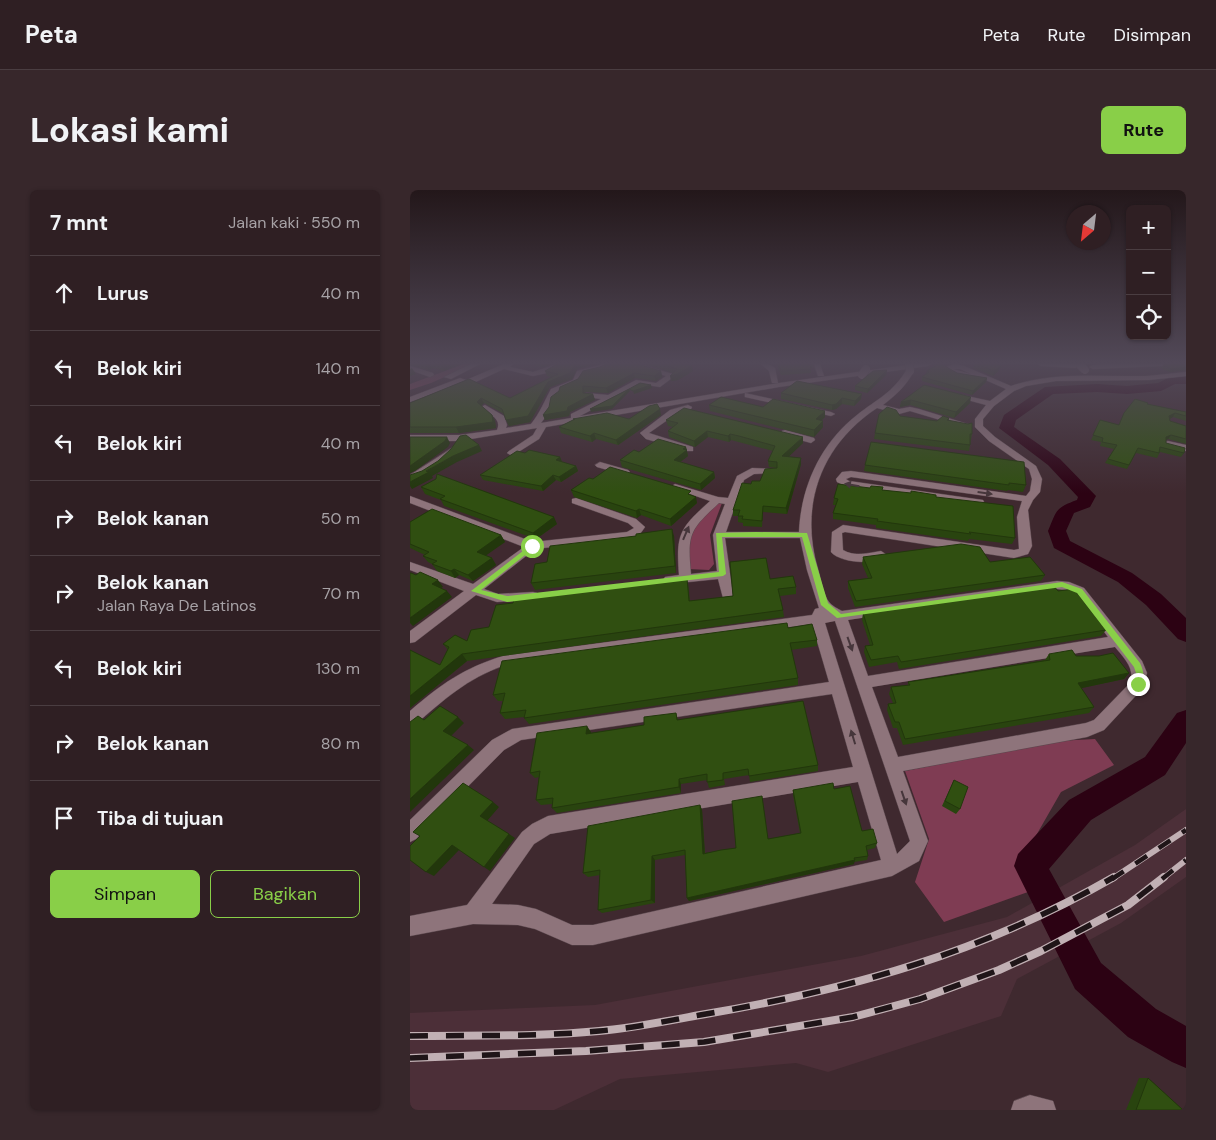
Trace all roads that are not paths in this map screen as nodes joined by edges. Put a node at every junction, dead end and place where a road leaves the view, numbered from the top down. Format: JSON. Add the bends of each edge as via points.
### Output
{"nodes":[{"id":1,"x":485,"y":407,"type":"edge"},
{"id":2,"x":545,"y":407,"type":"edge"},
{"id":3,"x":592,"y":407,"type":"edge"},
{"id":4,"x":648,"y":407,"type":"edge"},
{"id":5,"x":697,"y":407,"type":"edge"},
{"id":6,"x":800,"y":407,"type":"edge"},
{"id":7,"x":875,"y":407,"type":"edge"},
{"id":8,"x":879,"y":407,"type":"edge"},
{"id":9,"x":989,"y":407,"type":"edge"},
{"id":10,"x":898,"y":412,"type":"junction"},
{"id":11,"x":831,"y":414,"type":"dead end"},
{"id":12,"x":908,"y":420,"type":"edge"},
{"id":13,"x":918,"y":420,"type":"edge"},
{"id":14,"x":564,"y":421,"type":"junction"},
{"id":15,"x":967,"y":425,"type":"junction"},
{"id":16,"x":543,"y":426,"type":"junction"},
{"id":17,"x":979,"y":426,"type":"junction"},
{"id":18,"x":533,"y":427,"type":"junction"},
{"id":19,"x":775,"y":430,"type":"edge"},
{"id":20,"x":500,"y":432,"type":"junction"},
{"id":21,"x":410,"y":438,"type":"edge"},
{"id":22,"x":459,"y":438,"type":"junction"},
{"id":23,"x":811,"y":440,"type":"dead end"},
{"id":24,"x":1168,"y":444,"type":"edge"},
{"id":25,"x":1186,"y":448,"type":"edge"},
{"id":26,"x":690,"y":449,"type":"dead end"},
{"id":27,"x":512,"y":453,"type":"edge"},
{"id":28,"x":1007,"y":461,"type":"edge"},
{"id":29,"x":1026,"y":464,"type":"junction"},
{"id":30,"x":600,"y":465,"type":"dead end"},
{"id":31,"x":773,"y":471,"type":"edge"},
{"id":32,"x":636,"y":476,"type":"edge"},
{"id":33,"x":410,"y":478,"type":"edge"},
{"id":34,"x":663,"y":484,"type":"edge"},
{"id":35,"x":413,"y":496,"type":"edge"},
{"id":36,"x":1027,"y":498,"type":"junction"},
{"id":37,"x":717,"y":500,"type":"junction"},
{"id":38,"x":576,"y":501,"type":"dead end"},
{"id":39,"x":732,"y":501,"type":"junction"},
{"id":40,"x":1022,"y":508,"type":"junction"},
{"id":41,"x":718,"y":535,"type":"junction"},
{"id":42,"x":805,"y":535,"type":"junction"},
{"id":43,"x":532,"y":546,"type":"junction"},
{"id":44,"x":958,"y":546,"type":"junction"},
{"id":45,"x":910,"y":551,"type":"edge"},
{"id":46,"x":891,"y":554,"type":"edge"},
{"id":47,"x":410,"y":566,"type":"edge"},
{"id":48,"x":723,"y":574,"type":"junction"},
{"id":49,"x":685,"y":578,"type":"junction"},
{"id":50,"x":655,"y":582,"type":"edge"},
{"id":51,"x":474,"y":591,"type":"junction"},
{"id":52,"x":547,"y":594,"type":"edge"},
{"id":53,"x":727,"y":595,"type":"edge"},
{"id":54,"x":824,"y":605,"type":"junction"},
{"id":55,"x":840,"y":616,"type":"junction"},
{"id":56,"x":817,"y":619,"type":"junction"},
{"id":57,"x":410,"y":638,"type":"edge"},
{"id":58,"x":1118,"y":641,"type":"junction"},
{"id":59,"x":864,"y":682,"type":"junction"},
{"id":60,"x":837,"y":687,"type":"junction"},
{"id":61,"x":410,"y":720,"type":"edge"},
{"id":62,"x":892,"y":765,"type":"junction"},
{"id":63,"x":864,"y":773,"type":"junction"},
{"id":64,"x":410,"y":834,"type":"edge"},
{"id":65,"x":892,"y":868,"type":"junction"},
{"id":66,"x":473,"y":914,"type":"junction"},
{"id":67,"x":410,"y":926,"type":"edge"},
{"id":68,"x":1023,"y":1110,"type":"edge"},
{"id":69,"x":1044,"y":1110,"type":"edge"}],
"edges":[{"from":1,"to":20,"type":"street","via":[[501,418]]},
{"from":2,"to":18,"type":"street"},
{"from":3,"to":14,"type":"street"},
{"from":4,"to":14,"type":"street"},
{"from":5,"to":26,"type":"street","via":[[673,412],[644,433]]},
{"from":6,"to":11,"type":"street"},
{"from":7,"to":42,"type":"street","via":[[843,432],[817,469],[808,497]]},
{"from":8,"to":10,"type":"street"},
{"from":9,"to":17,"type":"street","via":[[979,419]]},
{"from":10,"to":12,"type":"street"},
{"from":10,"to":15,"type":"street","via":[[910,409]]},
{"from":13,"to":15,"type":"street"},
{"from":14,"to":16,"type":"street"},
{"from":15,"to":17,"type":"street"},
{"from":16,"to":18,"type":"street"},
{"from":16,"to":27,"type":"street","via":[[536,437]]},
{"from":17,"to":29,"type":"street"},
{"from":18,"to":20,"type":"street"},
{"from":19,"to":23,"type":"street"},
{"from":20,"to":22,"type":"street"},
{"from":21,"to":22,"type":"street"},
{"from":22,"to":33,"type":"street","via":[[454,449]]},
{"from":24,"to":25,"type":"street"},
{"from":28,"to":29,"type":"street"},
{"from":29,"to":36,"type":"street","via":[[1033,468],[1037,479],[1035,492]]},
{"from":30,"to":32,"type":"street"},
{"from":31,"to":39,"type":"street","via":[[757,470],[744,474]]},
{"from":34,"to":37,"type":"street"},
{"from":35,"to":43,"type":"street"},
{"from":36,"to":40,"type":"street"},
{"from":40,"to":36,"type":"street","one_way":true,"via":[[846,484],[841,479],[844,474],[851,474]]},
{"from":37,"to":39,"type":"street"},
{"from":49,"to":37,"type":"street","one_way":true,"via":[[684,534],[688,526]]},
{"from":38,"to":43,"type":"street","via":[[632,521],[640,528],[629,535]]},
{"from":39,"to":41,"type":"street"},
{"from":40,"to":44,"type":"street","via":[[1024,551],[1014,554]]},
{"from":41,"to":42,"type":"street"},
{"from":41,"to":48,"type":"street"},
{"from":42,"to":54,"type":"street"},
{"from":43,"to":51,"type":"street"},
{"from":44,"to":45,"type":"street"},
{"from":44,"to":46,"type":"street","via":[[843,528],[837,532],[837,552],[844,557]]},
{"from":47,"to":51,"type":"street"},
{"from":48,"to":49,"type":"street"},
{"from":48,"to":53,"type":"street"},
{"from":49,"to":50,"type":"street"},
{"from":51,"to":52,"type":"street","via":[[507,599]]},
{"from":51,"to":57,"type":"street"},
{"from":54,"to":55,"type":"street"},
{"from":54,"to":56,"type":"street"},
{"from":55,"to":56,"type":"street"},
{"from":55,"to":58,"type":"street","via":[[1062,585],[1080,591]]},
{"from":55,"to":59,"type":"street","one_way":true},
{"from":56,"to":60,"type":"street"},
{"from":56,"to":61,"type":"street","via":[[503,661],[464,675]]},
{"from":58,"to":59,"type":"street"},
{"from":58,"to":62,"type":"street","via":[[1137,666],[1140,673],[1138,684],[1099,725]]},
{"from":59,"to":62,"type":"street"},
{"from":63,"to":60,"type":"street","one_way":true},
{"from":60,"to":64,"type":"street","via":[[518,734],[498,745]]},
{"from":62,"to":65,"type":"street","one_way":true,"via":[[919,841],[912,856]]},
{"from":63,"to":65,"type":"street"},
{"from":63,"to":66,"type":"street","via":[[548,825],[528,838]]},
{"from":65,"to":66,"type":"street","via":[[593,935],[572,935],[536,919],[518,915]]},
{"from":66,"to":67,"type":"street"},
{"from":68,"to":69,"type":"street","via":[[1030,1106]]}]}
